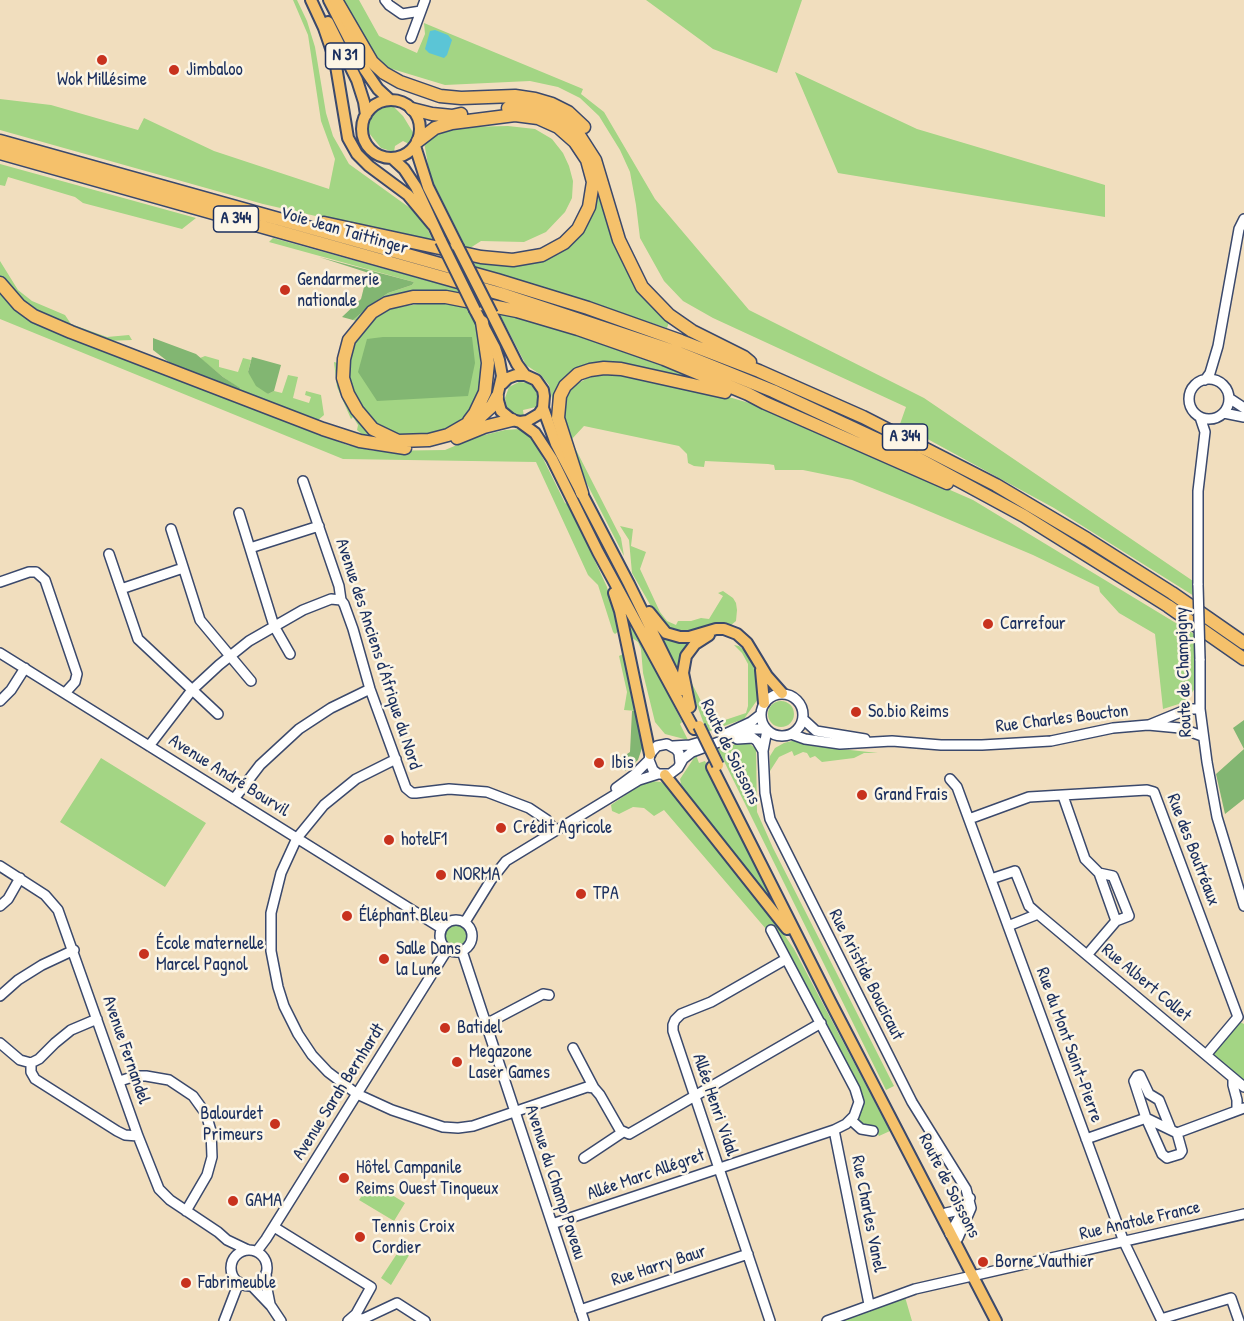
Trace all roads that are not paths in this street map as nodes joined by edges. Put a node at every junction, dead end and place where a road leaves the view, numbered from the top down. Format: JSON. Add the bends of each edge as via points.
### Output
{"nodes":[{"id":1,"x":311,"y":0,"type":"edge"},
{"id":2,"x":316,"y":0,"type":"edge"},
{"id":3,"x":328,"y":0,"type":"edge"},
{"id":4,"x":336,"y":0,"type":"edge"},
{"id":5,"x":385,"y":0,"type":"edge"},
{"id":6,"x":425,"y":0,"type":"edge"},
{"id":7,"x":421,"y":11,"type":"junction"},
{"id":8,"x":411,"y":38,"type":"dead end"},
{"id":9,"x":390,"y":100,"type":"junction"},
{"id":10,"x":412,"y":109,"type":"junction"},
{"id":11,"x":366,"y":115,"type":"junction"},
{"id":12,"x":0,"y":141,"type":"edge"},
{"id":13,"x":416,"y":144,"type":"junction"},
{"id":14,"x":0,"y":153,"type":"edge"},
{"id":15,"x":392,"y":158,"type":"junction"},
{"id":16,"x":595,"y":160,"type":"junction"},
{"id":17,"x":226,"y":203,"type":"junction"},
{"id":18,"x":1244,"y":219,"type":"edge"},
{"id":19,"x":433,"y":225,"type":"junction"},
{"id":20,"x":0,"y":283,"type":"edge"},
{"id":21,"x":482,"y":322,"type":"junction"},
{"id":22,"x":1218,"y":346,"type":"junction"},
{"id":23,"x":759,"y":371,"type":"junction"},
{"id":24,"x":525,"y":375,"type":"junction"},
{"id":25,"x":1205,"y":380,"type":"junction"},
{"id":26,"x":502,"y":384,"type":"junction"},
{"id":27,"x":1221,"y":384,"type":"junction"},
{"id":28,"x":497,"y":397,"type":"junction"},
{"id":29,"x":1229,"y":398,"type":"junction"},
{"id":30,"x":765,"y":403,"type":"junction"},
{"id":31,"x":543,"y":408,"type":"junction"},
{"id":32,"x":1244,"y":408,"type":"edge"},
{"id":33,"x":1224,"y":413,"type":"junction"},
{"id":34,"x":1200,"y":417,"type":"junction"},
{"id":35,"x":1244,"y":417,"type":"edge"},
{"id":36,"x":1211,"y":419,"type":"junction"},
{"id":37,"x":516,"y":421,"type":"junction"},
{"id":38,"x":464,"y":426,"type":"junction"},
{"id":39,"x":1205,"y":432,"type":"junction"},
{"id":40,"x":303,"y":481,"type":"dead end"},
{"id":41,"x":582,"y":493,"type":"junction"},
{"id":42,"x":239,"y":513,"type":"dead end"},
{"id":43,"x":1024,"y":516,"type":"junction"},
{"id":44,"x":319,"y":526,"type":"junction"},
{"id":45,"x":171,"y":529,"type":"dead end"},
{"id":46,"x":250,"y":548,"type":"junction"},
{"id":47,"x":598,"y":552,"type":"junction"},
{"id":48,"x":109,"y":554,"type":"dead end"},
{"id":49,"x":183,"y":568,"type":"junction"},
{"id":50,"x":0,"y":582,"type":"edge"},
{"id":51,"x":629,"y":584,"type":"junction"},
{"id":52,"x":121,"y":589,"type":"junction"},
{"id":53,"x":341,"y":600,"type":"junction"},
{"id":54,"x":274,"y":626,"type":"junction"},
{"id":55,"x":730,"y":631,"type":"junction"},
{"id":56,"x":1244,"y":643,"type":"edge"},
{"id":57,"x":0,"y":653,"type":"edge"},
{"id":58,"x":290,"y":654,"type":"dead end"},
{"id":59,"x":230,"y":656,"type":"junction"},
{"id":60,"x":1244,"y":659,"type":"edge"},
{"id":61,"x":760,"y":664,"type":"junction"},
{"id":62,"x":25,"y":668,"type":"junction"},
{"id":63,"x":251,"y":681,"type":"dead end"},
{"id":64,"x":370,"y":689,"type":"junction"},
{"id":65,"x":192,"y":690,"type":"junction"},
{"id":66,"x":65,"y":693,"type":"junction"},
{"id":67,"x":782,"y":693,"type":"junction"},
{"id":68,"x":0,"y":700,"type":"edge"},
{"id":69,"x":764,"y":703,"type":"junction"},
{"id":70,"x":690,"y":707,"type":"junction"},
{"id":71,"x":1200,"y":709,"type":"junction"},
{"id":72,"x":218,"y":714,"type":"dead end"},
{"id":73,"x":760,"y":715,"type":"junction"},
{"id":74,"x":803,"y":719,"type":"junction"},
{"id":75,"x":1148,"y":725,"type":"junction"},
{"id":76,"x":696,"y":727,"type":"junction"},
{"id":77,"x":766,"y":729,"type":"junction"},
{"id":78,"x":786,"y":735,"type":"junction"},
{"id":79,"x":1202,"y":736,"type":"junction"},
{"id":80,"x":723,"y":741,"type":"junction"},
{"id":81,"x":873,"y":741,"type":"junction"},
{"id":82,"x":149,"y":746,"type":"junction"},
{"id":83,"x":673,"y":746,"type":"junction"},
{"id":84,"x":764,"y":753,"type":"junction"},
{"id":85,"x":649,"y":757,"type":"junction"},
{"id":86,"x":396,"y":759,"type":"junction"},
{"id":87,"x":680,"y":763,"type":"junction"},
{"id":88,"x":715,"y":766,"type":"junction"},
{"id":89,"x":661,"y":774,"type":"junction"},
{"id":90,"x":950,"y":779,"type":"dead end"},
{"id":91,"x":1063,"y":796,"type":"junction"},
{"id":92,"x":234,"y":799,"type":"junction"},
{"id":93,"x":969,"y":819,"type":"junction"},
{"id":94,"x":555,"y":831,"type":"junction"},
{"id":95,"x":297,"y":838,"type":"junction"},
{"id":96,"x":0,"y":866,"type":"edge"},
{"id":97,"x":20,"y":878,"type":"junction"},
{"id":98,"x":991,"y":879,"type":"junction"},
{"id":99,"x":0,"y":906,"type":"edge"},
{"id":100,"x":1244,"y":906,"type":"edge"},
{"id":101,"x":1038,"y":914,"type":"junction"},
{"id":102,"x":465,"y":922,"type":"junction"},
{"id":103,"x":1008,"y":926,"type":"junction"},
{"id":104,"x":441,"y":928,"type":"junction"},
{"id":105,"x":771,"y":930,"type":"dead end"},
{"id":106,"x":74,"y":950,"type":"junction"},
{"id":107,"x":447,"y":950,"type":"junction"},
{"id":108,"x":462,"y":951,"type":"junction"},
{"id":109,"x":1087,"y":955,"type":"junction"},
{"id":110,"x":786,"y":959,"type":"junction"},
{"id":111,"x":549,"y":995,"type":"dead end"},
{"id":112,"x":0,"y":996,"type":"edge"},
{"id":113,"x":830,"y":1001,"type":"junction"},
{"id":114,"x":98,"y":1019,"type":"junction"},
{"id":115,"x":821,"y":1023,"type":"junction"},
{"id":116,"x":486,"y":1024,"type":"junction"},
{"id":117,"x":0,"y":1042,"type":"edge"},
{"id":118,"x":573,"y":1048,"type":"dead end"},
{"id":119,"x":1206,"y":1055,"type":"junction"},
{"id":120,"x":31,"y":1063,"type":"junction"},
{"id":121,"x":1233,"y":1078,"type":"junction"},
{"id":122,"x":120,"y":1081,"type":"junction"},
{"id":123,"x":1244,"y":1087,"type":"edge"},
{"id":124,"x":594,"y":1088,"type":"junction"},
{"id":125,"x":357,"y":1094,"type":"junction"},
{"id":126,"x":695,"y":1096,"type":"junction"},
{"id":127,"x":1240,"y":1109,"type":"edge"},
{"id":128,"x":515,"y":1111,"type":"junction"},
{"id":129,"x":1146,"y":1118,"type":"junction"},
{"id":130,"x":851,"y":1120,"type":"junction"},
{"id":131,"x":834,"y":1130,"type":"junction"},
{"id":132,"x":873,"y":1131,"type":"dead end"},
{"id":133,"x":623,"y":1132,"type":"junction"},
{"id":134,"x":1174,"y":1132,"type":"junction"},
{"id":135,"x":138,"y":1136,"type":"junction"},
{"id":136,"x":1086,"y":1138,"type":"junction"},
{"id":137,"x":911,"y":1152,"type":"junction"},
{"id":138,"x":584,"y":1158,"type":"dead end"},
{"id":139,"x":719,"y":1168,"type":"junction"},
{"id":140,"x":970,"y":1198,"type":"junction"},
{"id":141,"x":964,"y":1209,"type":"junction"},
{"id":142,"x":186,"y":1211,"type":"junction"},
{"id":143,"x":946,"y":1214,"type":"junction"},
{"id":144,"x":1244,"y":1214,"type":"edge"},
{"id":145,"x":552,"y":1224,"type":"junction"},
{"id":146,"x":274,"y":1227,"type":"junction"},
{"id":147,"x":954,"y":1233,"type":"junction"},
{"id":148,"x":227,"y":1240,"type":"junction"},
{"id":149,"x":1124,"y":1242,"type":"junction"},
{"id":150,"x":252,"y":1250,"type":"junction"},
{"id":151,"x":748,"y":1254,"type":"junction"},
{"id":152,"x":233,"y":1258,"type":"junction"},
{"id":153,"x":266,"y":1273,"type":"junction"},
{"id":154,"x":972,"y":1275,"type":"junction"},
{"id":155,"x":238,"y":1282,"type":"junction"},
{"id":156,"x":251,"y":1286,"type":"junction"},
{"id":157,"x":869,"y":1304,"type":"junction"},
{"id":158,"x":271,"y":1306,"type":"junction"},
{"id":159,"x":580,"y":1310,"type":"junction"},
{"id":160,"x":351,"y":1319,"type":"edge"},
{"id":161,"x":1162,"y":1320,"type":"edge"},
{"id":162,"x":224,"y":1321,"type":"edge"},
{"id":163,"x":281,"y":1321,"type":"edge"},
{"id":164,"x":425,"y":1321,"type":"edge"},
{"id":165,"x":584,"y":1321,"type":"edge"},
{"id":166,"x":770,"y":1321,"type":"edge"},
{"id":167,"x":827,"y":1321,"type":"edge"},
{"id":168,"x":996,"y":1321,"type":"edge"},
{"id":169,"x":1239,"y":1321,"type":"edge"}],
"edges":[{"from":1,"to":19,"type":"main road","via":[[335,60],[348,138],[357,154],[408,195]]},
{"from":2,"to":11,"type":"main road","number":"N 31","via":[[357,80]]},
{"from":3,"to":9,"type":"main road","number":"N 31","via":[[365,70]]},
{"from":4,"to":16,"type":"highway","via":[[365,52],[384,73],[440,96],[515,96],[552,104],[583,126],[596,146]]},
{"from":5,"to":7,"type":"street","via":[[402,14]]},
{"from":6,"to":7,"type":"street"},
{"from":7,"to":8,"type":"street"},
{"from":9,"to":10,"type":"main road"},
{"from":9,"to":11,"type":"main road","via":[[376,105]]},
{"from":10,"to":13,"type":"main road","via":[[420,124]]},
{"from":10,"to":16,"type":"highway","via":[[452,116],[536,108],[563,120],[577,132]]},
{"from":11,"to":15,"type":"main road","via":[[362,130],[367,144],[378,155]]},
{"from":12,"to":17,"type":"highway","name":"Voie Jean Taittinger","number":"A 344"},
{"from":13,"to":15,"type":"main road","via":[[407,153]]},
{"from":13,"to":17,"type":"highway","via":[[435,128],[452,123],[515,115],[538,118],[558,127],[575,142],[586,160],[593,182],[589,207],[578,229],[564,243],[542,255],[513,260],[458,253]]},
{"from":13,"to":24,"type":"main road","bridge":true,"via":[[428,187]]},
{"from":14,"to":43,"type":"highway","name":"Voie Jean Taittinger","number":"A 344","via":[[471,286],[679,353],[773,391],[917,458]]},
{"from":15,"to":19,"type":"main road","via":[[412,182]]},
{"from":16,"to":23,"type":"highway","via":[[620,240],[642,286],[684,326],[744,357]]},
{"from":17,"to":23,"type":"highway","name":"Voie Jean Taittinger","number":"A 344","via":[[588,308]]},
{"from":18,"to":22,"type":"street"},
{"from":19,"to":21,"type":"main road","bridge":true},
{"from":20,"to":37,"type":"highway","via":[[34,316],[70,332],[360,441],[397,448],[428,448],[484,427]]},
{"from":21,"to":26,"type":"main road","via":[[499,360]]},
{"from":21,"to":38,"type":"highway","via":[[488,363],[485,392]]},
{"from":22,"to":25,"type":"street"},
{"from":22,"to":27,"type":"street"},
{"from":23,"to":56,"type":"highway","number":"A 344","via":[[873,422],[996,485],[1087,538]]},
{"from":24,"to":26,"type":"main road","via":[[508,378]]},
{"from":24,"to":31,"type":"main road","via":[[536,380],[543,390]]},
{"from":25,"to":27,"type":"street"},
{"from":25,"to":34,"type":"street","via":[[1193,387],[1189,397],[1190,406]]},
{"from":26,"to":28,"type":"main road"},
{"from":27,"to":29,"type":"street"},
{"from":28,"to":37,"type":"main road","via":[[501,411]]},
{"from":28,"to":38,"type":"highway","via":[[486,412]]},
{"from":29,"to":32,"type":"street"},
{"from":29,"to":33,"type":"street"},
{"from":30,"to":38,"type":"highway","via":[[664,359],[517,311],[426,296],[387,303],[372,312],[350,340],[344,359],[343,378],[357,410],[373,429],[398,441],[429,440]]},
{"from":30,"to":41,"type":"highway","via":[[621,369],[590,369],[578,374],[560,396],[558,418]]},
{"from":30,"to":43,"type":"highway"},
{"from":31,"to":37,"type":"main road","via":[[533,418]]},
{"from":31,"to":41,"type":"main road","name":"Route de Soissons","via":[[553,438]]},
{"from":33,"to":35,"type":"street"},
{"from":33,"to":36,"type":"street"},
{"from":34,"to":36,"type":"street"},
{"from":34,"to":39,"type":"street","name":"Route de Champigny"},
{"from":36,"to":39,"type":"street","name":"Route de Champigny"},
{"from":37,"to":47,"type":"main road","name":"Route de Soissons","via":[[530,428],[544,444]]},
{"from":39,"to":71,"type":"street","name":"Route de Champigny","bridge":true,"via":[[1198,491]]},
{"from":40,"to":44,"type":"street","name":"Avenue des Anciens d'Afrique du Nord"},
{"from":41,"to":51,"type":"main road","name":"Route de Soissons"},
{"from":42,"to":46,"type":"street"},
{"from":43,"to":60,"type":"highway","number":"A 344","via":[[1168,606]]},
{"from":44,"to":46,"type":"street","name":"Avenue des Anciens d'Afrique du Nord"},
{"from":44,"to":53,"type":"street","name":"Avenue des Anciens d'Afrique du Nord"},
{"from":45,"to":49,"type":"street"},
{"from":46,"to":54,"type":"street"},
{"from":47,"to":76,"type":"main road","name":"Route de Soissons"},
{"from":47,"to":85,"type":"main road","via":[[620,611]]},
{"from":48,"to":52,"type":"street"},
{"from":49,"to":52,"type":"street"},
{"from":49,"to":59,"type":"street","via":[[200,620]]},
{"from":50,"to":66,"type":"street","via":[[29,572],[36,572],[45,580],[77,674]]},
{"from":51,"to":55,"type":"main road","via":[[666,633],[689,637],[716,629]]},
{"from":51,"to":70,"type":"main road","name":"Route de Soissons"},
{"from":52,"to":65,"type":"street","via":[[138,639]]},
{"from":53,"to":54,"type":"street","via":[[322,602]]},
{"from":53,"to":64,"type":"street","name":"Avenue des Anciens d'Afrique du Nord"},
{"from":54,"to":58,"type":"street"},
{"from":54,"to":59,"type":"street"},
{"from":55,"to":61,"type":"main road","via":[[747,643]]},
{"from":55,"to":70,"type":"main road","via":[[708,636],[686,656],[683,673]]},
{"from":57,"to":62,"type":"street","name":"Avenue André Bourvil"},
{"from":59,"to":63,"type":"street"},
{"from":59,"to":65,"type":"street"},
{"from":61,"to":67,"type":"main road"},
{"from":61,"to":69,"type":"main road"},
{"from":62,"to":66,"type":"street","name":"Avenue André Bourvil"},
{"from":62,"to":68,"type":"street"},
{"from":64,"to":86,"type":"street","name":"Avenue des Anciens d'Afrique du Nord"},
{"from":64,"to":92,"type":"street","via":[[299,729],[260,765]]},
{"from":65,"to":72,"type":"street"},
{"from":65,"to":82,"type":"street"},
{"from":66,"to":82,"type":"street","name":"Avenue André Bourvil"},
{"from":67,"to":69,"type":"street"},
{"from":67,"to":74,"type":"street","via":[[799,702]]},
{"from":69,"to":73,"type":"street"},
{"from":70,"to":76,"type":"main road","name":"Route de Soissons"},
{"from":71,"to":75,"type":"street","name":"Rue Charles Boucton","via":[[1188,709]]},
{"from":71,"to":79,"type":"street","name":"Route de Champigny"},
{"from":73,"to":77,"type":"street"},
{"from":73,"to":83,"type":"street","via":[[720,736]]},
{"from":74,"to":78,"type":"street","via":[[798,728]]},
{"from":74,"to":81,"type":"street","name":"Rue Charles Boucton","via":[[816,732]]},
{"from":75,"to":79,"type":"street","name":"Rue Charles Boucton","via":[[1180,728]]},
{"from":75,"to":81,"type":"street","name":"Rue Charles Boucton","via":[[1051,741],[982,746]]},
{"from":76,"to":88,"type":"main road","name":"Route de Soissons"},
{"from":77,"to":78,"type":"street"},
{"from":77,"to":80,"type":"street","via":[[754,729]]},
{"from":77,"to":84,"type":"street","name":"Rue Aristide Boucicaut"},
{"from":78,"to":81,"type":"street","name":"Rue Charles Boucton","via":[[840,744]]},
{"from":78,"to":84,"type":"street"},
{"from":79,"to":100,"type":"street","name":"Route de Champigny","via":[[1217,818]]},
{"from":80,"to":84,"type":"street","via":[[753,738]]},
{"from":80,"to":87,"type":"street","via":[[692,752]]},
{"from":82,"to":92,"type":"street","name":"Avenue André Bourvil"},
{"from":83,"to":85,"type":"street","via":[[662,744],[652,749]]},
{"from":83,"to":87,"type":"street"},
{"from":84,"to":140,"type":"street","name":"Rue Aristide Boucicaut","via":[[767,807],[774,831],[912,1102]]},
{"from":85,"to":89,"type":"street","via":[[653,770]]},
{"from":85,"to":94,"type":"street","via":[[635,774]]},
{"from":86,"to":94,"type":"street","name":"Avenue des Anciens d'Afrique du Nord","via":[[409,791],[487,792],[529,808]]},
{"from":86,"to":95,"type":"street","via":[[339,791]]},
{"from":87,"to":89,"type":"street","via":[[674,771]]},
{"from":88,"to":113,"type":"main road","name":"Route de Soissons"},
{"from":88,"to":137,"type":"main road","name":"Route de Soissons"},
{"from":89,"to":94,"type":"street","via":[[639,780]]},
{"from":89,"to":113,"type":"main road","via":[[781,919]]},
{"from":90,"to":93,"type":"street","name":"Rue du Mont Saint-Pierre"},
{"from":91,"to":93,"type":"street","name":"Rue des Boutréaux","via":[[1029,797]]},
{"from":91,"to":109,"type":"street","via":[[1085,859],[1099,873],[1116,921]]},
{"from":91,"to":119,"type":"street","name":"Rue des Boutréaux","via":[[1148,790],[1157,797],[1238,1017]]},
{"from":92,"to":95,"type":"street","name":"Avenue André Bourvil"},
{"from":93,"to":98,"type":"street","name":"Rue du Mont Saint-Pierre"},
{"from":94,"to":102,"type":"street","via":[[506,861]]},
{"from":95,"to":104,"type":"street","name":"Avenue André Bourvil"},
{"from":95,"to":125,"type":"street","via":[[281,873],[271,914],[271,951],[278,987],[290,1021],[308,1050],[338,1081]]},
{"from":96,"to":97,"type":"street","name":"Avenue Fernandel"},
{"from":97,"to":99,"type":"street"},
{"from":97,"to":106,"type":"street","name":"Avenue Fernandel","via":[[54,904]]},
{"from":98,"to":101,"type":"street","name":"Rue Albert Collet","via":[[1015,870],[1029,906]]},
{"from":98,"to":103,"type":"street","name":"Rue du Mont Saint-Pierre"},
{"from":101,"to":103,"type":"street"},
{"from":101,"to":109,"type":"street","name":"Rue Albert Collet"},
{"from":102,"to":104,"type":"street","via":[[452,920]]},
{"from":102,"to":108,"type":"street","via":[[472,934],[468,947]]},
{"from":103,"to":136,"type":"street","name":"Rue du Mont Saint-Pierre"},
{"from":104,"to":107,"type":"street","via":[[440,940]]},
{"from":105,"to":110,"type":"street"},
{"from":106,"to":112,"type":"street","via":[[42,965]]},
{"from":106,"to":114,"type":"street","name":"Avenue Fernandel"},
{"from":107,"to":108,"type":"street"},
{"from":107,"to":125,"type":"street","name":"Avenue Sarah Bernhardt"},
{"from":108,"to":116,"type":"street","name":"Avenue du Champ Paveau"},
{"from":109,"to":119,"type":"street","name":"Rue Albert Collet"},
{"from":110,"to":115,"type":"street"},
{"from":110,"to":126,"type":"street","name":"Allée Henri Vidal","via":[[675,1020],[673,1031]]},
{"from":111,"to":116,"type":"street","via":[[543,994]]},
{"from":113,"to":137,"type":"main road","name":"Route de Soissons"},
{"from":114,"to":120,"type":"street","via":[[71,1030]]},
{"from":114,"to":122,"type":"street","name":"Avenue Fernandel"},
{"from":115,"to":126,"type":"street"},
{"from":115,"to":130,"type":"street","via":[[858,1097]]},
{"from":116,"to":128,"type":"street","name":"Avenue du Champ Paveau"},
{"from":117,"to":120,"type":"street","via":[[20,1060]]},
{"from":118,"to":124,"type":"street"},
{"from":119,"to":121,"type":"street","name":"Rue Albert Collet"},
{"from":120,"to":135,"type":"street","via":[[35,1079],[117,1131]]},
{"from":121,"to":123,"type":"street","name":"Rue Albert Collet"},
{"from":121,"to":127,"type":"street"},
{"from":122,"to":135,"type":"street","name":"Avenue Fernandel"},
{"from":122,"to":142,"type":"street","via":[[135,1076],[169,1080],[193,1096],[206,1114],[212,1131],[212,1157],[207,1175]]},
{"from":124,"to":128,"type":"street"},
{"from":124,"to":133,"type":"street"},
{"from":125,"to":128,"type":"street","via":[[392,1110],[451,1128],[473,1126]]},
{"from":125,"to":146,"type":"street","name":"Avenue Sarah Bernhardt"},
{"from":126,"to":133,"type":"street","via":[[629,1134]]},
{"from":126,"to":139,"type":"street","name":"Allée Henri Vidal"},
{"from":127,"to":134,"type":"street"},
{"from":128,"to":145,"type":"street","name":"Avenue du Champ Paveau"},
{"from":129,"to":134,"type":"street"},
{"from":129,"to":134,"type":"street","via":[[1167,1158],[1182,1151]]},
{"from":129,"to":134,"type":"street","via":[[1134,1081],[1140,1075],[1149,1094],[1159,1100]]},
{"from":129,"to":136,"type":"street"},
{"from":130,"to":131,"type":"street","name":"Allée Marc Allégret"},
{"from":130,"to":132,"type":"street","via":[[861,1129]]},
{"from":131,"to":139,"type":"street","name":"Allée Marc Allégret"},
{"from":131,"to":157,"type":"street","name":"Rue Charles Vanel"},
{"from":133,"to":138,"type":"street"},
{"from":135,"to":142,"type":"street","name":"Avenue Fernandel","via":[[159,1189]]},
{"from":136,"to":149,"type":"street","name":"Rue du Mont Saint-Pierre"},
{"from":137,"to":143,"type":"main road","name":"Route de Soissons"},
{"from":137,"to":147,"type":"main road","name":"Route de Soissons"},
{"from":139,"to":145,"type":"street","name":"Allée Marc Allégret"},
{"from":139,"to":151,"type":"street","name":"Allée Henri Vidal"},
{"from":140,"to":141,"type":"street"},
{"from":140,"to":147,"type":"street","via":[[971,1208]]},
{"from":141,"to":143,"type":"street"},
{"from":141,"to":147,"type":"street"},
{"from":142,"to":148,"type":"street","name":"Avenue Fernandel"},
{"from":143,"to":147,"type":"main road","name":"Route de Soissons"},
{"from":144,"to":149,"type":"street","name":"Rue Anatole France"},
{"from":145,"to":159,"type":"street","name":"Avenue du Champ Paveau"},
{"from":146,"to":150,"type":"street","name":"Avenue Sarah Bernhardt"},
{"from":146,"to":160,"type":"street","via":[[371,1287]]},
{"from":147,"to":154,"type":"main road","name":"Route de Soissons"},
{"from":148,"to":150,"type":"street","name":"Avenue Fernandel"},
{"from":148,"to":152,"type":"street"},
{"from":149,"to":154,"type":"street","name":"Rue Anatole France"},
{"from":149,"to":161,"type":"street","name":"Rue du Mont Saint-Pierre"},
{"from":150,"to":152,"type":"street","name":"Avenue Sarah Bernhardt"},
{"from":150,"to":153,"type":"street","via":[[266,1260]]},
{"from":151,"to":159,"type":"street","name":"Rue Harry Baur"},
{"from":151,"to":166,"type":"street","name":"Allée Henri Vidal"},
{"from":152,"to":155,"type":"street","via":[[231,1271]]},
{"from":153,"to":156,"type":"street"},
{"from":153,"to":158,"type":"street"},
{"from":154,"to":157,"type":"street","name":"Rue Anatole France"},
{"from":154,"to":168,"type":"main road","name":"Route de Soissons"},
{"from":155,"to":156,"type":"street"},
{"from":155,"to":162,"type":"street"},
{"from":156,"to":158,"type":"street"},
{"from":157,"to":167,"type":"street","name":"Rue Anatole France"},
{"from":158,"to":163,"type":"street"},
{"from":159,"to":165,"type":"street","name":"Avenue du Champ Paveau"},
{"from":160,"to":164,"type":"street","via":[[363,1319],[397,1304]]},
{"from":161,"to":169,"type":"street","via":[[1231,1298]]}]}
